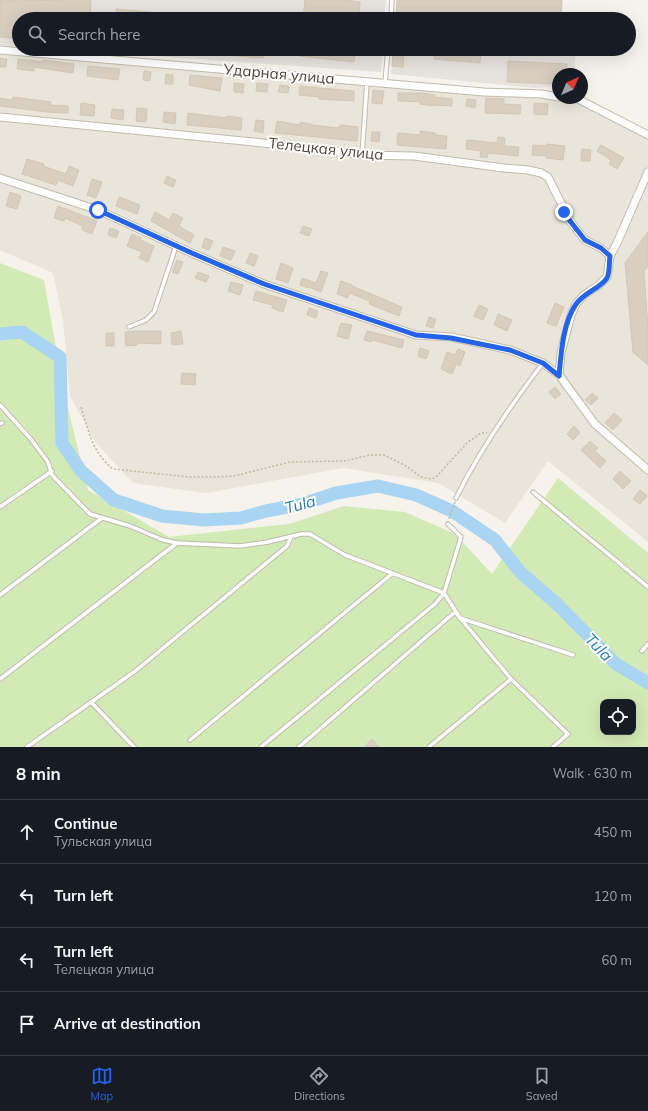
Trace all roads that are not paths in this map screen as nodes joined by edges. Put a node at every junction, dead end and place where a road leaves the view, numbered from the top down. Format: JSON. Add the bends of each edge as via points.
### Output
{"nodes":[{"id":1,"x":392,"y":0,"type":"edge"},
{"id":2,"x":391,"y":12,"type":"edge"},
{"id":3,"x":0,"y":50,"type":"edge"},
{"id":4,"x":12,"y":51,"type":"edge"},
{"id":5,"x":69,"y":56,"type":"edge"},
{"id":6,"x":387,"y":56,"type":"edge"},
{"id":7,"x":367,"y":82,"type":"junction"},
{"id":8,"x":385,"y":83,"type":"junction"},
{"id":9,"x":552,"y":96,"type":"edge"},
{"id":10,"x":588,"y":104,"type":"edge"},
{"id":11,"x":0,"y":117,"type":"edge"},
{"id":12,"x":648,"y":135,"type":"edge"},
{"id":13,"x":362,"y":155,"type":"junction"},
{"id":14,"x":648,"y":172,"type":"edge"},
{"id":15,"x":0,"y":178,"type":"edge"},
{"id":16,"x":176,"y":246,"type":"junction"},
{"id":17,"x":610,"y":256,"type":"junction"},
{"id":18,"x":129,"y":327,"type":"dead end"},
{"id":19,"x":543,"y":363,"type":"junction"},
{"id":20,"x":559,"y":376,"type":"junction"},
{"id":21,"x":0,"y":405,"type":"edge"},
{"id":22,"x":648,"y":470,"type":"edge"},
{"id":23,"x":52,"y":471,"type":"junction"},
{"id":24,"x":533,"y":492,"type":"dead end"},
{"id":25,"x":456,"y":498,"type":"road end"},
{"id":26,"x":0,"y":508,"type":"edge"},
{"id":27,"x":102,"y":518,"type":"junction"},
{"id":28,"x":448,"y":524,"type":"road end"},
{"id":29,"x":291,"y":537,"type":"junction"},
{"id":30,"x":177,"y":543,"type":"junction"},
{"id":31,"x":393,"y":573,"type":"junction"},
{"id":32,"x":648,"y":588,"type":"edge"},
{"id":33,"x":444,"y":593,"type":"junction"},
{"id":34,"x":0,"y":596,"type":"edge"},
{"id":35,"x":460,"y":618,"type":"junction"},
{"id":36,"x":648,"y":644,"type":"edge"},
{"id":37,"x":642,"y":650,"type":"dead end"},
{"id":38,"x":573,"y":655,"type":"dead end"},
{"id":39,"x":0,"y":679,"type":"edge"},
{"id":40,"x":511,"y":679,"type":"junction"},
{"id":41,"x":90,"y":702,"type":"junction"},
{"id":42,"x":190,"y":740,"type":"dead end"},
{"id":43,"x":27,"y":747,"type":"edge"},
{"id":44,"x":134,"y":747,"type":"edge"},
{"id":45,"x":261,"y":747,"type":"edge"},
{"id":46,"x":299,"y":747,"type":"edge"},
{"id":47,"x":429,"y":747,"type":"edge"},
{"id":48,"x":553,"y":747,"type":"edge"}],
"edges":[{"from":1,"to":2,"type":"lane"},
{"from":3,"to":4,"type":"street","name":"Ударная улица"},
{"from":5,"to":7,"type":"street","name":"Ударная улица"},
{"from":6,"to":8,"type":"lane"},
{"from":7,"to":8,"type":"street","name":"Ударная улица"},
{"from":7,"to":13,"type":"lane"},
{"from":8,"to":9,"type":"street","name":"Ударная улица"},
{"from":10,"to":12,"type":"street"},
{"from":11,"to":13,"type":"street","name":"Телецкая улица"},
{"from":13,"to":17,"type":"street","name":"Телецкая улица","via":[[414,156],[541,173],[548,177],[570,221],[585,240]]},
{"from":14,"to":17,"type":"street"},
{"from":15,"to":16,"type":"street","via":[[98,210]]},
{"from":16,"to":18,"type":"lane","via":[[154,312],[146,320]]},
{"from":16,"to":19,"type":"street","via":[[264,284],[416,335],[479,342],[510,350]]},
{"from":17,"to":20,"type":"street","via":[[607,277],[584,295],[570,315],[562,347]]},
{"from":19,"to":20,"type":"street"},
{"from":19,"to":25,"type":"lane","via":[[471,467]]},
{"from":20,"to":22,"type":"street","via":[[595,424]]},
{"from":21,"to":23,"type":"lane","via":[[30,438]]},
{"from":23,"to":26,"type":"lane"},
{"from":23,"to":27,"type":"lane","via":[[52,476],[90,514]]},
{"from":24,"to":32,"type":"lane"},
{"from":27,"to":30,"type":"lane"},
{"from":27,"to":34,"type":"lane"},
{"from":28,"to":33,"type":"lane","via":[[462,537]]},
{"from":29,"to":30,"type":"lane","via":[[240,546]]},
{"from":29,"to":31,"type":"lane","via":[[310,534],[345,555]]},
{"from":29,"to":41,"type":"lane","via":[[287,546],[134,672]]},
{"from":30,"to":39,"type":"lane"},
{"from":31,"to":33,"type":"lane"},
{"from":31,"to":42,"type":"lane"},
{"from":33,"to":35,"type":"lane"},
{"from":33,"to":45,"type":"lane","via":[[435,604]]},
{"from":35,"to":38,"type":"lane"},
{"from":35,"to":40,"type":"lane"},
{"from":35,"to":46,"type":"lane","via":[[455,612]]},
{"from":36,"to":37,"type":"lane"},
{"from":40,"to":47,"type":"lane"},
{"from":40,"to":48,"type":"lane","via":[[568,734]]},
{"from":41,"to":43,"type":"lane"},
{"from":41,"to":44,"type":"lane"}]}
